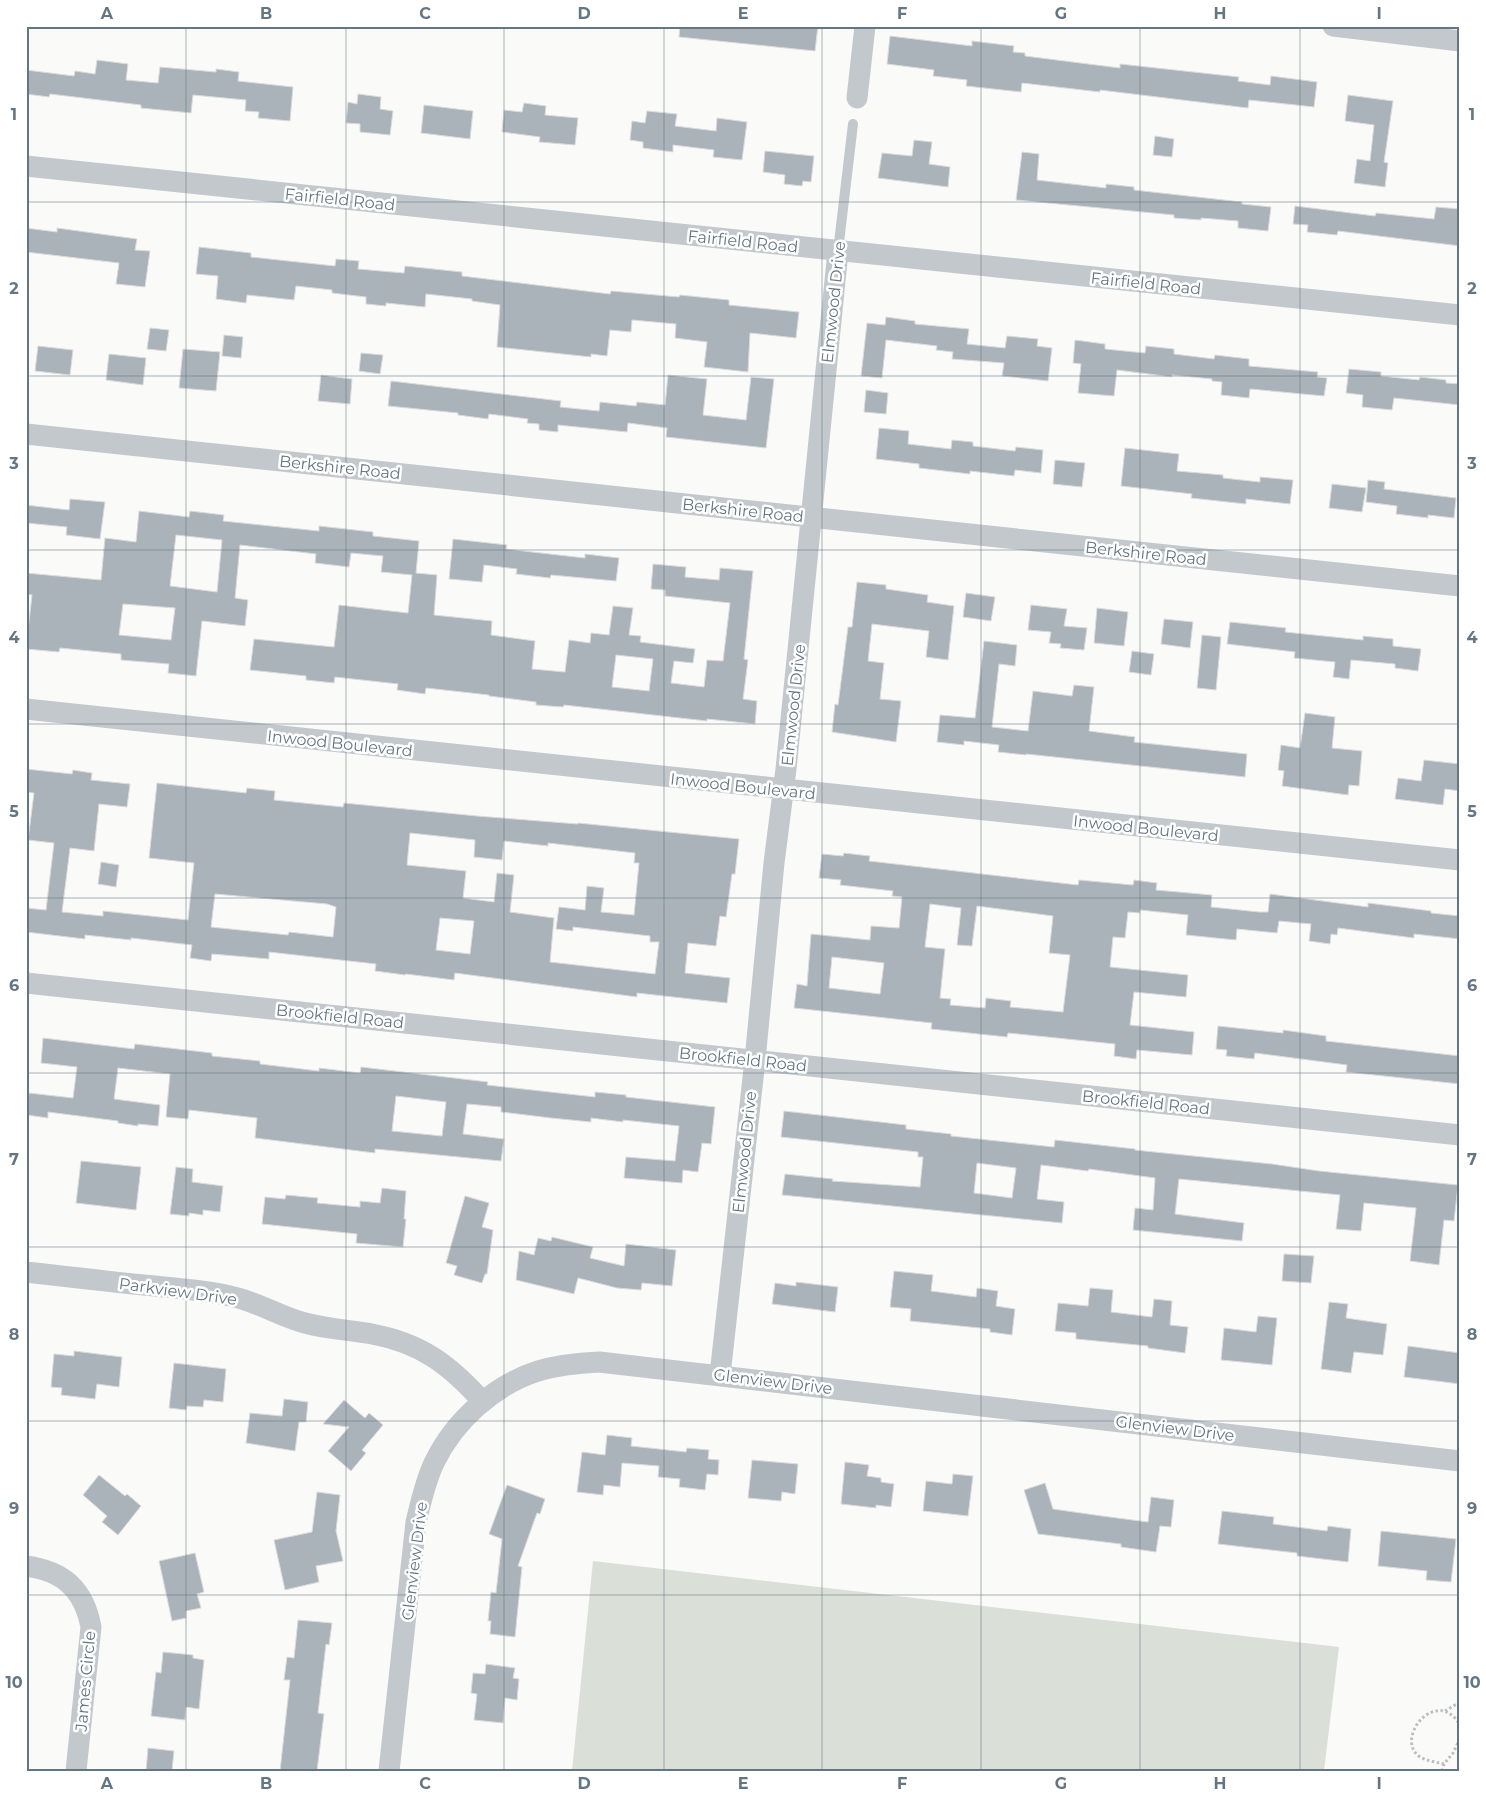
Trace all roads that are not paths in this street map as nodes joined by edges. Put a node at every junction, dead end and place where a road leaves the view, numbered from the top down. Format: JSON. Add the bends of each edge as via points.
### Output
{"nodes":[{"id":1,"x":865,"y":26,"type":"edge"},
{"id":2,"x":1334,"y":26,"type":"edge"},
{"id":3,"x":1460,"y":41,"type":"edge"},
{"id":4,"x":857,"y":98,"type":"dead end"},
{"id":5,"x":853,"y":124,"type":"dead end"},
{"id":6,"x":26,"y":166,"type":"edge"},
{"id":7,"x":838,"y":250,"type":"junction"},
{"id":8,"x":1460,"y":315,"type":"edge"},
{"id":9,"x":26,"y":434,"type":"edge"},
{"id":10,"x":811,"y":517,"type":"junction"},
{"id":11,"x":1460,"y":586,"type":"edge"},
{"id":12,"x":26,"y":709,"type":"edge"},
{"id":13,"x":784,"y":790,"type":"junction"},
{"id":14,"x":1460,"y":860,"type":"edge"},
{"id":15,"x":26,"y":983,"type":"edge"},
{"id":16,"x":755,"y":1060,"type":"junction"},
{"id":17,"x":1460,"y":1135,"type":"edge"},
{"id":18,"x":26,"y":1272,"type":"edge"},
{"id":19,"x":720,"y":1375,"type":"junction"},
{"id":20,"x":482,"y":1402,"type":"junction"},
{"id":21,"x":1460,"y":1461,"type":"edge"},
{"id":22,"x":26,"y":1566,"type":"edge"},
{"id":23,"x":76,"y":1771,"type":"edge"},
{"id":24,"x":389,"y":1771,"type":"edge"}],
"edges":[{"from":1,"to":4,"type":"street"},
{"from":2,"to":3,"type":"street"},
{"from":5,"to":7,"type":"lane","name":"Elmwood Drive"},
{"from":6,"to":7,"type":"street","name":"Fairfield Road"},
{"from":7,"to":8,"type":"street","name":"Fairfield Road"},
{"from":7,"to":10,"type":"street","name":"Elmwood Drive"},
{"from":9,"to":10,"type":"street","name":"Berkshire Road"},
{"from":10,"to":11,"type":"street","name":"Berkshire Road"},
{"from":10,"to":13,"type":"street","name":"Elmwood Drive"},
{"from":12,"to":13,"type":"street","name":"Inwood Boulevard"},
{"from":13,"to":14,"type":"street","name":"Inwood Boulevard"},
{"from":13,"to":16,"type":"street","name":"Elmwood Drive"},
{"from":15,"to":16,"type":"street","name":"Brookfield Road"},
{"from":16,"to":17,"type":"street","name":"Brookfield Road"},
{"from":16,"to":19,"type":"street","name":"Elmwood Drive"},
{"from":18,"to":20,"type":"street","name":"Parkview Drive","via":[[222,1294],[250,1301],[304,1323],[392,1339],[451,1368]]},
{"from":19,"to":20,"type":"street","name":"Glenview Drive","via":[[599,1362],[568,1364],[508,1384]]},
{"from":19,"to":21,"type":"street","name":"Glenview Drive"},
{"from":20,"to":24,"type":"street","name":"Glenview Drive","via":[[450,1436],[434,1462],[423,1492],[416,1522]]},
{"from":22,"to":23,"type":"street","name":"James Circle","via":[[55,1573],[69,1583],[88,1611],[91,1627]]}]}
